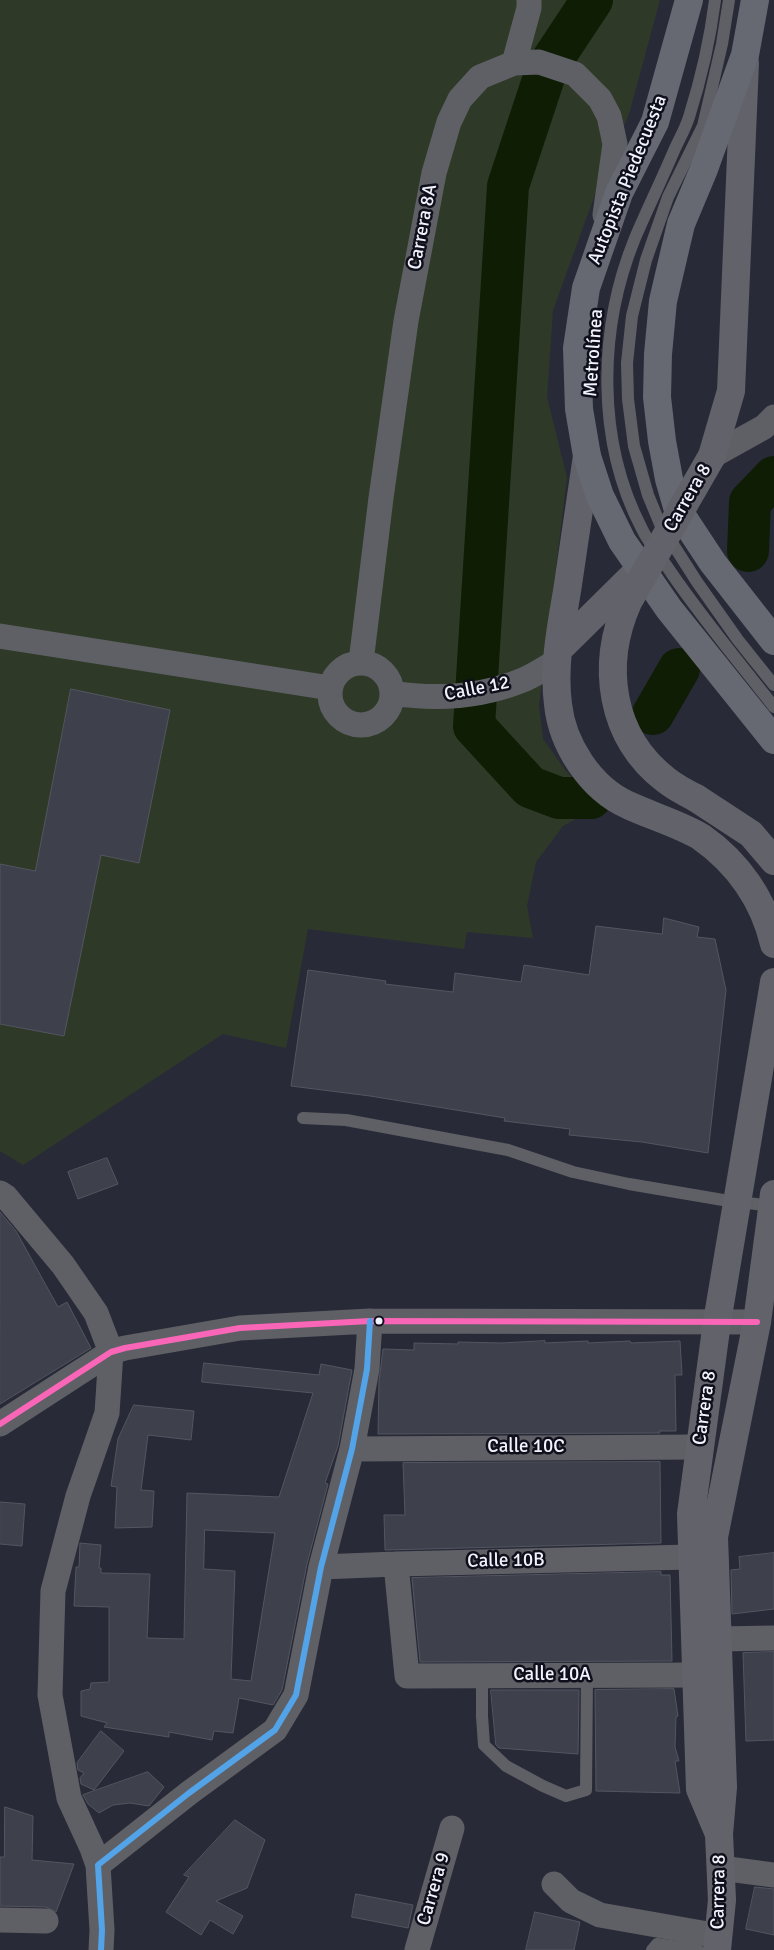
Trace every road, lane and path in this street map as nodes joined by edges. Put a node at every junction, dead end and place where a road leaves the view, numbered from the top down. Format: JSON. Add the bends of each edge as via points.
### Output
{"nodes":[{"id":1,"x":529,"y":0,"type":"edge"},
{"id":2,"x":689,"y":0,"type":"edge"},
{"id":3,"x":715,"y":0,"type":"edge"},
{"id":4,"x":729,"y":0,"type":"edge"},
{"id":5,"x":755,"y":0,"type":"edge"},
{"id":6,"x":745,"y":54,"type":"junction"},
{"id":7,"x":514,"y":63,"type":"junction"},
{"id":8,"x":603,"y":237,"type":"junction"},
{"id":9,"x":774,"y":417,"type":"edge"},
{"id":10,"x":587,"y":456,"type":"junction"},
{"id":11,"x":712,"y":456,"type":"junction"},
{"id":12,"x":640,"y":569,"type":"junction"},
{"id":13,"x":705,"y":573,"type":"junction"},
{"id":14,"x":677,"y":601,"type":"junction"},
{"id":15,"x":767,"y":632,"type":"edge"},
{"id":16,"x":0,"y":636,"type":"edge"},
{"id":17,"x":722,"y":657,"type":"junction"},
{"id":18,"x":558,"y":661,"type":"junction"},
{"id":19,"x":361,"y":662,"type":"junction"},
{"id":20,"x":774,"y":684,"type":"edge"},
{"id":21,"x":330,"y":688,"type":"junction"},
{"id":22,"x":392,"y":693,"type":"junction"},
{"id":23,"x":774,"y":707,"type":"edge"},
{"id":24,"x":774,"y":740,"type":"edge"},
{"id":25,"x":700,"y":837,"type":"junction"},
{"id":26,"x":774,"y":861,"type":"edge"},
{"id":27,"x":774,"y":875,"type":"edge"},
{"id":28,"x":774,"y":944,"type":"edge"},
{"id":29,"x":774,"y":982,"type":"edge"},
{"id":30,"x":302,"y":1118,"type":"dead end"},
{"id":31,"x":0,"y":1192,"type":"edge"},
{"id":32,"x":773,"y":1200,"type":"edge"},
{"id":33,"x":738,"y":1202,"type":"junction"},
{"id":34,"x":770,"y":1251,"type":"edge"},
{"id":35,"x":370,"y":1322,"type":"junction"},
{"id":36,"x":717,"y":1322,"type":"junction"},
{"id":37,"x":756,"y":1322,"type":"junction"},
{"id":38,"x":111,"y":1352,"type":"junction"},
{"id":39,"x":0,"y":1424,"type":"edge"},
{"id":40,"x":700,"y":1447,"type":"junction"},
{"id":41,"x":352,"y":1448,"type":"junction"},
{"id":42,"x":691,"y":1557,"type":"junction"},
{"id":43,"x":396,"y":1564,"type":"junction"},
{"id":44,"x":322,"y":1567,"type":"junction"},
{"id":45,"x":774,"y":1638,"type":"edge"},
{"id":46,"x":718,"y":1639,"type":"junction"},
{"id":47,"x":587,"y":1675,"type":"junction"},
{"id":48,"x":696,"y":1675,"type":"junction"},
{"id":49,"x":482,"y":1676,"type":"junction"},
{"id":50,"x":452,"y":1828,"type":"dead end"},
{"id":51,"x":719,"y":1834,"type":"junction"},
{"id":52,"x":98,"y":1865,"type":"junction"},
{"id":53,"x":721,"y":1868,"type":"junction"},
{"id":54,"x":774,"y":1875,"type":"edge"},
{"id":55,"x":554,"y":1884,"type":"dead end"},
{"id":56,"x":0,"y":1920,"type":"edge"},
{"id":57,"x":46,"y":1922,"type":"dead end"},
{"id":58,"x":711,"y":1945,"type":"edge"},
{"id":59,"x":102,"y":1950,"type":"edge"},
{"id":60,"x":418,"y":1950,"type":"edge"},
{"id":61,"x":652,"y":1950,"type":"edge"}],
"edges":[{"from":1,"to":7,"type":"street"},
{"from":2,"to":8,"type":"highway","name":"Autopista Piedecuesta","via":[[654,122]]},
{"from":3,"to":14,"type":"lane","name":"Metrolínea","via":[[709,42],[688,119],[635,239],[617,293],[609,340],[607,373],[614,446],[624,484],[642,530]]},
{"from":4,"to":13,"type":"lane","name":"Metrolínea","via":[[703,126],[668,197],[646,260],[632,316],[627,363],[634,446],[648,495],[660,524]]},
{"from":5,"to":6,"type":"highway"},
{"from":6,"to":11,"type":"main road","name":"Carrera 8","via":[[730,390]]},
{"from":6,"to":13,"type":"highway","via":[[681,224],[663,300],[658,354],[658,397],[669,479],[678,510]]},
{"from":7,"to":8,"type":"street","name":"Carrera 8A","via":[[539,62],[575,74],[600,99],[609,116],[615,144]]},
{"from":7,"to":19,"type":"street","name":"Carrera 8A","via":[[480,77],[460,98],[449,122],[434,173],[406,320]]},
{"from":8,"to":10,"type":"highway","name":"Autopista Piedecuesta","via":[[586,288],[577,348],[578,409]]},
{"from":9,"to":11,"type":"street","via":[[764,427]]},
{"from":10,"to":12,"type":"highway","name":"Autopista Piedecuesta","via":[[612,522]]},
{"from":10,"to":18,"type":"main road"},
{"from":11,"to":26,"type":"main road","name":"Carrera 8","bridge":true,"via":[[621,618],[613,648],[614,694],[630,738],[646,762],[666,780],[751,834]]},
{"from":12,"to":14,"type":"highway","name":"Autopista Piedecuesta"},
{"from":12,"to":18,"type":"main road"},
{"from":13,"to":15,"type":"highway"},
{"from":13,"to":20,"type":"lane","name":"Metrolínea","via":[[738,640]]},
{"from":14,"to":17,"type":"highway","name":"Autopista Piedecuesta"},
{"from":16,"to":21,"type":"street"},
{"from":17,"to":23,"type":"lane"},
{"from":17,"to":24,"type":"highway","name":"Autopista Piedecuesta"},
{"from":18,"to":22,"type":"street","name":"Calle 12","via":[[499,688],[452,697],[421,698]]},
{"from":18,"to":25,"type":"main road","via":[[558,704],[565,734],[579,762],[600,786],[625,804]]},
{"from":19,"to":21,"type":"street","via":[[340,670]]},
{"from":19,"to":22,"type":"street","via":[[382,672],[391,684]]},
{"from":21,"to":22,"type":"street","via":[[333,709],[348,723],[358,725],[369,724],[386,713]]},
{"from":25,"to":27,"type":"main road"},
{"from":25,"to":28,"type":"main road","via":[[731,863],[754,892],[769,924]]},
{"from":29,"to":33,"type":"main road","name":"Carrera 8"},
{"from":30,"to":33,"type":"lane","via":[[346,1120],[508,1150],[582,1174]]},
{"from":31,"to":38,"type":"street","via":[[64,1265],[96,1312]]},
{"from":32,"to":33,"type":"lane"},
{"from":32,"to":34,"type":"main road","name":"Carrera 8"},
{"from":33,"to":36,"type":"main road","name":"Carrera 8"},
{"from":34,"to":37,"type":"main road","name":"Carrera 8"},
{"from":35,"to":36,"type":"street"},
{"from":35,"to":38,"type":"street","via":[[240,1328]]},
{"from":35,"to":41,"type":"street","via":[[367,1369]]},
{"from":36,"to":37,"type":"street"},
{"from":36,"to":40,"type":"main road","name":"Carrera 8"},
{"from":37,"to":46,"type":"main road","name":"Carrera 8","via":[[714,1537]]},
{"from":38,"to":39,"type":"street"},
{"from":38,"to":52,"type":"street","via":[[107,1413],[78,1496],[53,1591],[50,1694],[69,1798]]},
{"from":40,"to":41,"type":"street","name":"Calle 10C"},
{"from":40,"to":42,"type":"main road","name":"Carrera 8","via":[[691,1514]]},
{"from":41,"to":44,"type":"street"},
{"from":42,"to":43,"type":"street","name":"Calle 10B"},
{"from":42,"to":48,"type":"main road","name":"Carrera 8"},
{"from":43,"to":44,"type":"street","name":"Calle 10B"},
{"from":43,"to":49,"type":"street","name":"Calle 10A","via":[[407,1676]]},
{"from":44,"to":52,"type":"street","via":[[296,1695],[275,1730]]},
{"from":45,"to":46,"type":"street"},
{"from":46,"to":51,"type":"main road","name":"Carrera 8","via":[[723,1787]]},
{"from":47,"to":48,"type":"street","name":"Calle 10A"},
{"from":47,"to":49,"type":"street","name":"Calle 10A"},
{"from":47,"to":49,"type":"lane","via":[[586,1790],[566,1796],[506,1766],[484,1744]]},
{"from":48,"to":51,"type":"main road","name":"Carrera 8","via":[[700,1789]]},
{"from":50,"to":60,"type":"street","name":"Carrera 9"},
{"from":51,"to":53,"type":"main road","name":"Carrera 8"},
{"from":52,"to":59,"type":"street"},
{"from":53,"to":54,"type":"street"},
{"from":53,"to":58,"type":"main road","name":"Carrera 8","via":[[722,1900]]},
{"from":55,"to":58,"type":"street","via":[[571,1901],[600,1915]]},
{"from":56,"to":57,"type":"street"},
{"from":58,"to":61,"type":"lane","via":[[657,1944]]}]}
